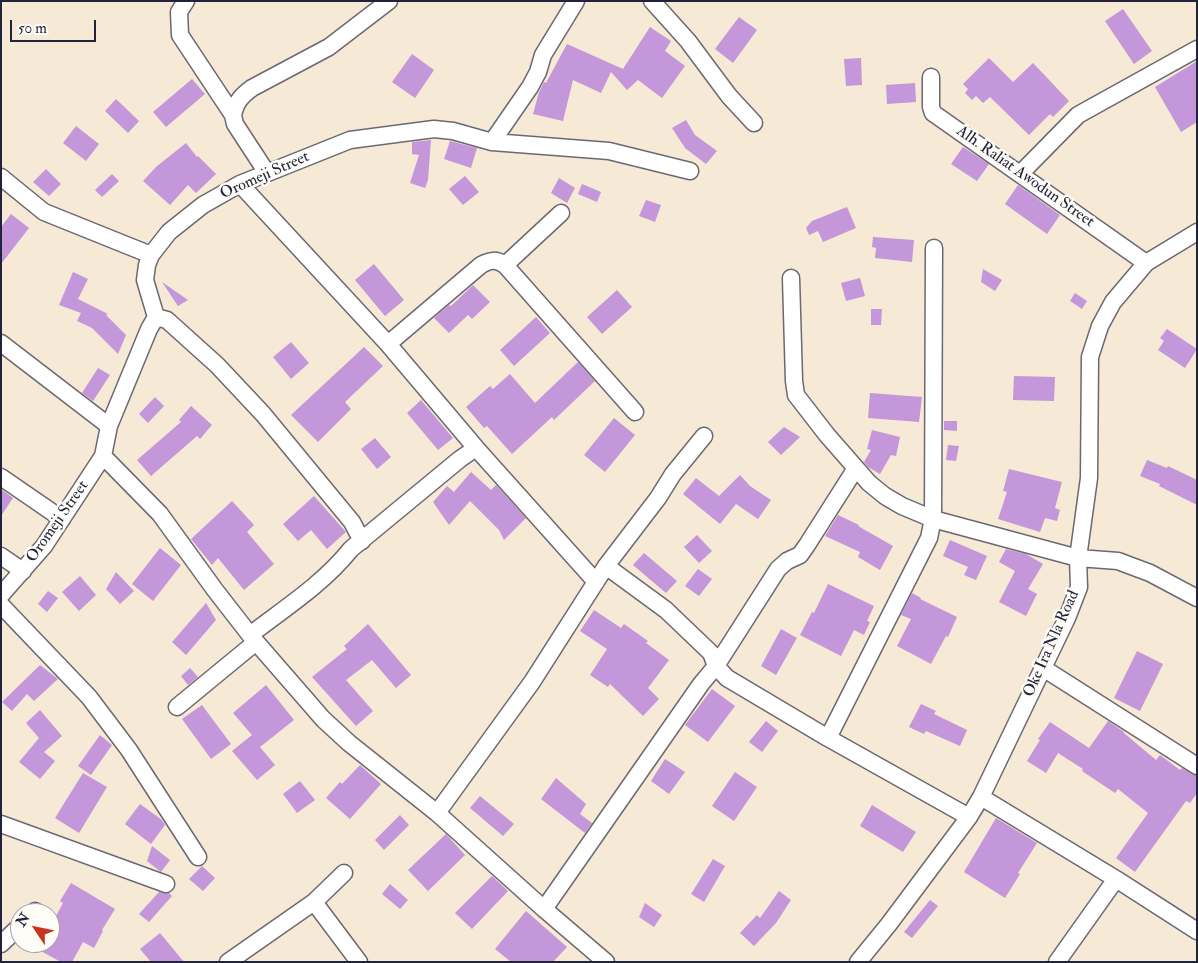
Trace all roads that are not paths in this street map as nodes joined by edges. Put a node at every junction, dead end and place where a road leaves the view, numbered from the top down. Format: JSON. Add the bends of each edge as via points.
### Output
{"nodes":[{"id":1,"x":186,"y":1,"type":"edge"},
{"id":2,"x":389,"y":1,"type":"edge"},
{"id":3,"x":576,"y":1,"type":"edge"},
{"id":4,"x":652,"y":1,"type":"edge"},
{"id":5,"x":1197,"y":49,"type":"edge"},
{"id":6,"x":931,"y":77,"type":"dead end"},
{"id":7,"x":233,"y":115,"type":"junction"},
{"id":8,"x":754,"y":123,"type":"dead end"},
{"id":9,"x":492,"y":142,"type":"junction"},
{"id":10,"x":690,"y":170,"type":"dead end"},
{"id":11,"x":267,"y":173,"type":"junction"},
{"id":12,"x":1021,"y":173,"type":"junction"},
{"id":13,"x":1,"y":177,"type":"edge"},
{"id":14,"x":240,"y":184,"type":"junction"},
{"id":15,"x":561,"y":213,"type":"dead end"},
{"id":16,"x":1197,"y":232,"type":"edge"},
{"id":17,"x":934,"y":248,"type":"dead end"},
{"id":18,"x":150,"y":255,"type":"junction"},
{"id":19,"x":1146,"y":263,"type":"junction"},
{"id":20,"x":505,"y":265,"type":"junction"},
{"id":21,"x":791,"y":278,"type":"dead end"},
{"id":22,"x":156,"y":318,"type":"junction"},
{"id":23,"x":1,"y":343,"type":"edge"},
{"id":24,"x":388,"y":344,"type":"junction"},
{"id":25,"x":636,"y":412,"type":"dead end"},
{"id":26,"x":109,"y":426,"type":"junction"},
{"id":27,"x":704,"y":436,"type":"dead end"},
{"id":28,"x":476,"y":448,"type":"junction"},
{"id":29,"x":103,"y":456,"type":"junction"},
{"id":30,"x":856,"y":468,"type":"junction"},
{"id":31,"x":1,"y":477,"type":"edge"},
{"id":32,"x":62,"y":519,"type":"junction"},
{"id":33,"x":933,"y":519,"type":"junction"},
{"id":34,"x":362,"y":541,"type":"junction"},
{"id":35,"x":1,"y":556,"type":"edge"},
{"id":36,"x":1078,"y":558,"type":"junction"},
{"id":37,"x":606,"y":566,"type":"junction"},
{"id":38,"x":23,"y":571,"type":"junction"},
{"id":39,"x":596,"y":582,"type":"junction"},
{"id":40,"x":1,"y":595,"type":"edge"},
{"id":41,"x":1197,"y":598,"type":"edge"},
{"id":42,"x":1,"y":605,"type":"edge"},
{"id":43,"x":253,"y":638,"type":"junction"},
{"id":44,"x":716,"y":666,"type":"junction"},
{"id":45,"x":1043,"y":668,"type":"junction"},
{"id":46,"x":177,"y":707,"type":"dead end"},
{"id":47,"x":828,"y":738,"type":"junction"},
{"id":48,"x":1197,"y":766,"type":"edge"},
{"id":49,"x":981,"y":797,"type":"junction"},
{"id":50,"x":437,"y":813,"type":"junction"},
{"id":51,"x":969,"y":817,"type":"junction"},
{"id":52,"x":1,"y":824,"type":"edge"},
{"id":53,"x":198,"y":857,"type":"dead end"},
{"id":54,"x":344,"y":873,"type":"dead end"},
{"id":55,"x":1116,"y":879,"type":"junction"},
{"id":56,"x":166,"y":884,"type":"dead end"},
{"id":57,"x":314,"y":902,"type":"junction"},
{"id":58,"x":544,"y":909,"type":"junction"},
{"id":59,"x":1197,"y":931,"type":"edge"},
{"id":60,"x":228,"y":962,"type":"edge"},
{"id":61,"x":359,"y":962,"type":"edge"},
{"id":62,"x":606,"y":962,"type":"edge"},
{"id":63,"x":858,"y":962,"type":"edge"},
{"id":64,"x":1057,"y":962,"type":"edge"}],
"edges":[{"from":1,"to":7,"type":"street","via":[[179,12],[180,35]]},
{"from":2,"to":7,"type":"street","via":[[329,47],[242,95],[235,104]]},
{"from":3,"to":9,"type":"street","via":[[542,55],[530,87]]},
{"from":4,"to":8,"type":"street"},
{"from":5,"to":12,"type":"street","via":[[1078,115]]},
{"from":6,"to":12,"type":"street","name":"Alh. Raliat Awodun Street","via":[[933,112]]},
{"from":7,"to":11,"type":"street","via":[[235,124]]},
{"from":9,"to":10,"type":"street","name":"Oromeji Street","via":[[609,150]]},
{"from":9,"to":11,"type":"street","name":"Oromeji Street","via":[[434,128],[350,140]]},
{"from":11,"to":14,"type":"street","name":"Oromeji Street"},
{"from":12,"to":19,"type":"street","name":"Alh. Raliat Awodun Street"},
{"from":13,"to":18,"type":"street","via":[[44,212]]},
{"from":14,"to":18,"type":"street","name":"Oromeji Street","via":[[203,205],[169,232]]},
{"from":14,"to":24,"type":"street"},
{"from":15,"to":20,"type":"street"},
{"from":16,"to":19,"type":"street","name":"Oke Ira Nla Road"},
{"from":17,"to":33,"type":"street"},
{"from":18,"to":22,"type":"street","name":"Oromeji Street","via":[[145,280]]},
{"from":19,"to":36,"type":"street","name":"Oke Ira Nla Road","via":[[1113,302],[1100,326],[1090,357],[1089,478]]},
{"from":20,"to":24,"type":"street","via":[[489,261],[481,265]]},
{"from":20,"to":25,"type":"street"},
{"from":21,"to":30,"type":"street","via":[[796,395]]},
{"from":22,"to":26,"type":"street","name":"Oromeji Street","via":[[148,329]]},
{"from":22,"to":34,"type":"street","via":[[167,320],[217,365],[263,414],[352,522]]},
{"from":23,"to":26,"type":"street"},
{"from":24,"to":28,"type":"street"},
{"from":26,"to":29,"type":"street","name":"Oromeji Street"},
{"from":27,"to":37,"type":"street"},
{"from":28,"to":34,"type":"street"},
{"from":28,"to":39,"type":"street"},
{"from":29,"to":32,"type":"street","name":"Oromeji Street"},
{"from":29,"to":43,"type":"street","via":[[160,514]]},
{"from":30,"to":33,"type":"street","via":[[886,496]]},
{"from":30,"to":44,"type":"street","via":[[800,555],[787,560],[778,569]]},
{"from":31,"to":32,"type":"street"},
{"from":32,"to":38,"type":"street","name":"Oromeji Street"},
{"from":33,"to":36,"type":"street"},
{"from":33,"to":47,"type":"street","via":[[929,538]]},
{"from":34,"to":43,"type":"street","via":[[313,588]]},
{"from":35,"to":38,"type":"street"},
{"from":36,"to":41,"type":"street","via":[[1118,561],[1150,572]]},
{"from":36,"to":45,"type":"street","name":"Oke Ira Nla Road","via":[[1079,587]]},
{"from":37,"to":39,"type":"street"},
{"from":37,"to":44,"type":"street","via":[[666,610],[711,653]]},
{"from":38,"to":40,"type":"street","name":"Oromeji Street"},
{"from":39,"to":50,"type":"street","via":[[532,682]]},
{"from":42,"to":53,"type":"street","via":[[89,697],[129,750]]},
{"from":43,"to":46,"type":"street"},
{"from":43,"to":50,"type":"street","via":[[323,719]]},
{"from":44,"to":47,"type":"street","via":[[727,678]]},
{"from":44,"to":58,"type":"street"},
{"from":45,"to":48,"type":"street"},
{"from":45,"to":49,"type":"street","name":"Oke Ira Nla Road"},
{"from":47,"to":51,"type":"street"},
{"from":49,"to":51,"type":"street","name":"Oke Ira Nla Road"},
{"from":49,"to":55,"type":"street"},
{"from":50,"to":58,"type":"street"},
{"from":51,"to":63,"type":"street","name":"Oke Ira Nla Road"},
{"from":52,"to":56,"type":"street"},
{"from":54,"to":57,"type":"street"},
{"from":55,"to":59,"type":"street"},
{"from":55,"to":64,"type":"street"},
{"from":57,"to":60,"type":"street"},
{"from":57,"to":61,"type":"street"},
{"from":58,"to":62,"type":"street"}]}
